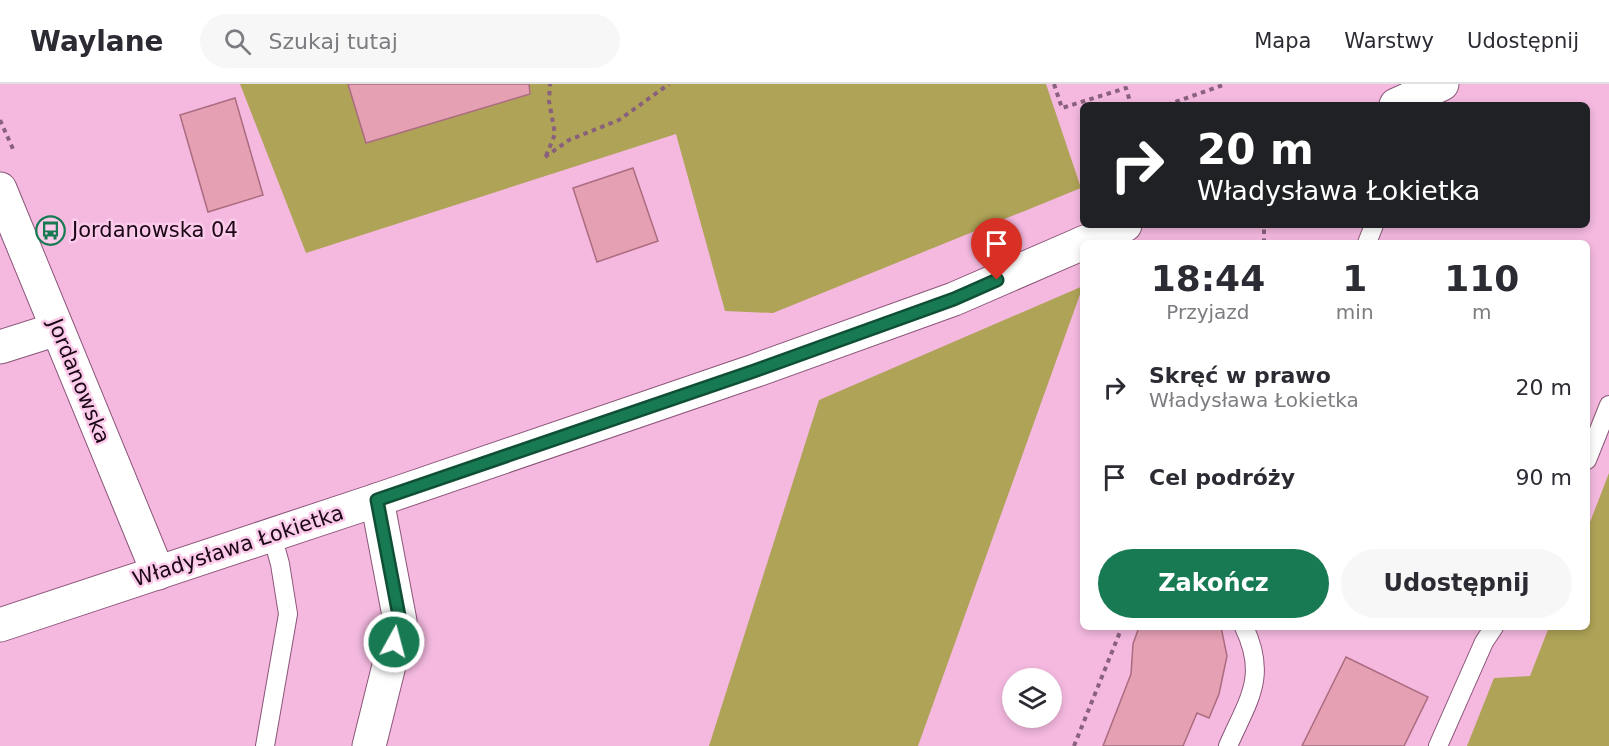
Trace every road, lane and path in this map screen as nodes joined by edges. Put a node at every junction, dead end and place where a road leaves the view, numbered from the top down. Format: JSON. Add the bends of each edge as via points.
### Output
{"nodes":[{"id":1,"x":550,"y":84,"type":"edge"},
{"id":2,"x":669,"y":84,"type":"edge"},
{"id":3,"x":1054,"y":84,"type":"edge"},
{"id":4,"x":1226,"y":84,"type":"edge"},
{"id":5,"x":1442,"y":84,"type":"edge"},
{"id":6,"x":1080,"y":102,"type":"edge"},
{"id":7,"x":1081,"y":102,"type":"edge"},
{"id":8,"x":1130,"y":102,"type":"edge"},
{"id":9,"x":1175,"y":102,"type":"edge"},
{"id":10,"x":1403,"y":102,"type":"edge"},
{"id":11,"x":0,"y":189,"type":"edge"},
{"id":12,"x":1118,"y":228,"type":"edge"},
{"id":13,"x":1090,"y":240,"type":"edge"},
{"id":14,"x":1080,"y":244,"type":"edge"},
{"id":15,"x":57,"y":329,"type":"junction"},
{"id":16,"x":0,"y":347,"type":"edge"},
{"id":17,"x":1609,"y":405,"type":"edge"},
{"id":18,"x":1590,"y":452,"type":"edge"},
{"id":19,"x":377,"y":500,"type":"junction"},
{"id":20,"x":272,"y":535,"type":"junction"},
{"id":21,"x":158,"y":573,"type":"junction"},
{"id":22,"x":0,"y":625,"type":"edge"},
{"id":23,"x":1121,"y":630,"type":"edge"},
{"id":24,"x":1245,"y":630,"type":"edge"},
{"id":25,"x":1492,"y":630,"type":"edge"},
{"id":26,"x":265,"y":746,"type":"edge"},
{"id":27,"x":369,"y":746,"type":"edge"},
{"id":28,"x":1074,"y":746,"type":"edge"},
{"id":29,"x":1228,"y":746,"type":"edge"},
{"id":30,"x":1438,"y":746,"type":"edge"}],
"edges":[{"from":1,"to":2,"type":"path","via":[[555,134],[545,157],[569,140],[619,120]]},
{"from":3,"to":6,"type":"path","via":[[1062,108]]},
{"from":4,"to":9,"type":"path"},
{"from":5,"to":10,"type":"street"},
{"from":7,"to":8,"type":"path","via":[[1126,88]]},
{"from":11,"to":15,"type":"street","name":"Jordanowska"},
{"from":12,"to":13,"type":"street","name":"Władysława Łokietka"},
{"from":14,"to":19,"type":"street","name":"Władysława Łokietka","via":[[921,311]]},
{"from":15,"to":16,"type":"street"},
{"from":15,"to":21,"type":"street","name":"Jordanowska"},
{"from":17,"to":18,"type":"lane"},
{"from":19,"to":20,"type":"street","name":"Władysława Łokietka"},
{"from":19,"to":27,"type":"street","via":[[400,621]]},
{"from":20,"to":21,"type":"street","name":"Władysława Łokietka"},
{"from":20,"to":26,"type":"lane","via":[[288,614]]},
{"from":21,"to":22,"type":"street","name":"Władysława Łokietka"},
{"from":23,"to":28,"type":"path"},
{"from":24,"to":29,"type":"lane","via":[[1254,648],[1256,682]]},
{"from":25,"to":30,"type":"lane"}]}
